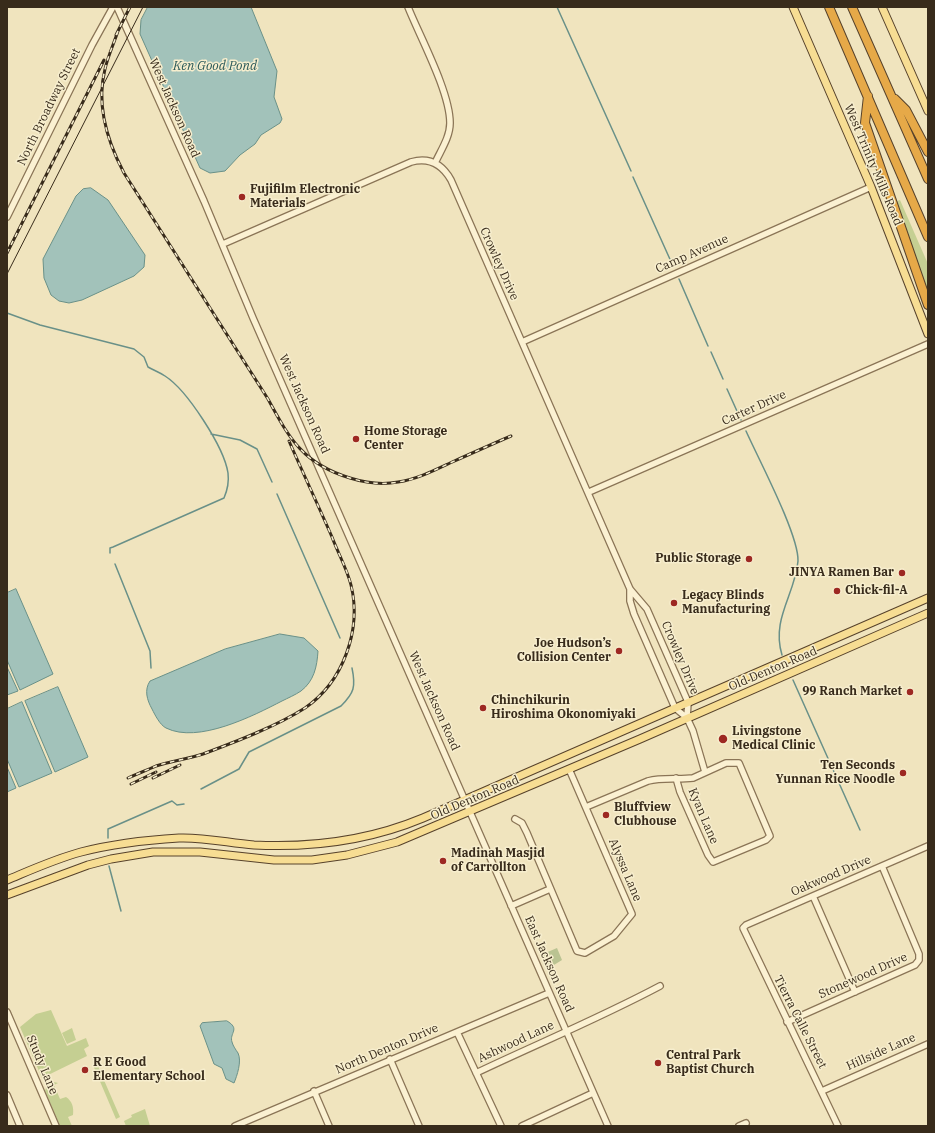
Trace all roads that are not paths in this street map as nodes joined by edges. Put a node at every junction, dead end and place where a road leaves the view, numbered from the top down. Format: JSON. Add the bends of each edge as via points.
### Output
{"nodes":[{"id":1,"x":113,"y":7,"type":"edge"},
{"id":2,"x":117,"y":7,"type":"edge"},
{"id":3,"x":408,"y":7,"type":"edge"},
{"id":4,"x":793,"y":7,"type":"edge"},
{"id":5,"x":829,"y":7,"type":"edge"},
{"id":6,"x":852,"y":7,"type":"edge"},
{"id":7,"x":882,"y":7,"type":"edge"},
{"id":8,"x":868,"y":96,"type":"junction"},
{"id":9,"x":891,"y":96,"type":"junction"},
{"id":10,"x":928,"y":111,"type":"edge"},
{"id":11,"x":928,"y":152,"type":"edge"},
{"id":12,"x":435,"y":163,"type":"junction"},
{"id":13,"x":928,"y":179,"type":"edge"},
{"id":14,"x":871,"y":187,"type":"junction"},
{"id":15,"x":7,"y":217,"type":"edge"},
{"id":16,"x":928,"y":237,"type":"edge"},
{"id":17,"x":223,"y":244,"type":"junction"},
{"id":18,"x":928,"y":305,"type":"edge"},
{"id":19,"x":928,"y":334,"type":"edge"},
{"id":20,"x":522,"y":342,"type":"junction"},
{"id":21,"x":928,"y":344,"type":"edge"},
{"id":22,"x":589,"y":492,"type":"junction"},
{"id":23,"x":630,"y":589,"type":"junction"},
{"id":24,"x":926,"y":599,"type":"edge"},
{"id":25,"x":928,"y":610,"type":"edge"},
{"id":26,"x":928,"y":613,"type":"edge"},
{"id":27,"x":843,"y":635,"type":"junction"},
{"id":28,"x":849,"y":648,"type":"junction"},
{"id":29,"x":688,"y":702,"type":"junction"},
{"id":30,"x":675,"y":708,"type":"junction"},
{"id":31,"x":687,"y":718,"type":"junction"},
{"id":32,"x":569,"y":770,"type":"junction"},
{"id":33,"x":705,"y":772,"type":"junction"},
{"id":34,"x":676,"y":778,"type":"junction"},
{"id":35,"x":464,"y":800,"type":"junction"},
{"id":36,"x":586,"y":807,"type":"junction"},
{"id":37,"x":470,"y":812,"type":"junction"},
{"id":38,"x":515,"y":819,"type":"dead end"},
{"id":39,"x":202,"y":839,"type":"junction"},
{"id":40,"x":928,"y":846,"type":"edge"},
{"id":41,"x":200,"y":852,"type":"junction"},
{"id":42,"x":882,"y":866,"type":"junction"},
{"id":43,"x":7,"y":880,"type":"edge"},
{"id":44,"x":550,"y":889,"type":"junction"},
{"id":45,"x":7,"y":895,"type":"edge"},
{"id":46,"x":813,"y":896,"type":"junction"},
{"id":47,"x":511,"y":906,"type":"junction"},
{"id":48,"x":743,"y":928,"type":"joint"},
{"id":49,"x":660,"y":986,"type":"dead end"},
{"id":50,"x":855,"y":992,"type":"junction"},
{"id":51,"x":549,"y":993,"type":"junction"},
{"id":52,"x":7,"y":1012,"type":"edge"},
{"id":53,"x":787,"y":1022,"type":"junction"},
{"id":54,"x":566,"y":1030,"type":"junction"},
{"id":55,"x":457,"y":1032,"type":"junction"},
{"id":56,"x":928,"y":1044,"type":"edge"},
{"id":57,"x":390,"y":1059,"type":"junction"},
{"id":58,"x":476,"y":1073,"type":"junction"},
{"id":59,"x":314,"y":1091,"type":"junction"},
{"id":60,"x":822,"y":1091,"type":"junction"},
{"id":61,"x":593,"y":1093,"type":"junction"},
{"id":62,"x":7,"y":1095,"type":"edge"},
{"id":63,"x":746,"y":1123,"type":"dead end"},
{"id":64,"x":243,"y":1124,"type":"edge"},
{"id":65,"x":20,"y":1126,"type":"edge"},
{"id":66,"x":56,"y":1126,"type":"edge"},
{"id":67,"x":235,"y":1126,"type":"edge"},
{"id":68,"x":329,"y":1126,"type":"edge"},
{"id":69,"x":419,"y":1126,"type":"edge"},
{"id":70,"x":501,"y":1126,"type":"edge"},
{"id":71,"x":522,"y":1126,"type":"edge"},
{"id":72,"x":608,"y":1126,"type":"edge"},
{"id":73,"x":739,"y":1126,"type":"edge"},
{"id":74,"x":838,"y":1126,"type":"edge"}],
"edges":[{"from":1,"to":15,"type":"street","name":"North Broadway Street"},
{"from":2,"to":17,"type":"street","name":"West Jackson Road"},
{"from":3,"to":12,"type":"street","via":[[445,95],[450,123],[446,142]]},
{"from":4,"to":14,"type":"main road","name":"West Trinity Mills Road"},
{"from":5,"to":8,"type":"highway"},
{"from":6,"to":9,"type":"highway"},
{"from":7,"to":10,"type":"main road"},
{"from":8,"to":16,"type":"highway"},
{"from":8,"to":18,"type":"highway","via":[[865,123]]},
{"from":9,"to":11,"type":"highway","via":[[906,110]]},
{"from":9,"to":13,"type":"highway"},
{"from":12,"to":17,"type":"street","via":[[421,159],[411,162]]},
{"from":12,"to":20,"type":"street","name":"Crowley Drive","via":[[447,172],[451,180]]},
{"from":14,"to":19,"type":"main road","name":"West Trinity Mills Road"},
{"from":14,"to":20,"type":"street","name":"Camp Avenue"},
{"from":17,"to":35,"type":"street","name":"West Jackson Road"},
{"from":20,"to":22,"type":"street","name":"Crowley Drive"},
{"from":21,"to":22,"type":"street","name":"Carter Drive"},
{"from":22,"to":23,"type":"street","name":"Crowley Drive"},
{"from":23,"to":29,"type":"street","name":"Crowley Drive","via":[[647,609]]},
{"from":23,"to":30,"type":"street","name":"Crowley Drive","via":[[634,614]]},
{"from":24,"to":25,"type":"main road"},
{"from":24,"to":27,"type":"main road","name":"Old Denton Road"},
{"from":26,"to":28,"type":"main road","name":"Old Denton Road"},
{"from":27,"to":28,"type":"main road"},
{"from":27,"to":29,"type":"main road","name":"Old Denton Road"},
{"from":28,"to":31,"type":"main road","name":"Old Denton Road"},
{"from":29,"to":30,"type":"main road","name":"Old Denton Road"},
{"from":29,"to":31,"type":"street","name":"Crowley Drive"},
{"from":30,"to":31,"type":"street","name":"Crowley Drive"},
{"from":30,"to":35,"type":"main road","name":"Old Denton Road"},
{"from":31,"to":32,"type":"main road","name":"Old Denton Road"},
{"from":31,"to":33,"type":"street"},
{"from":32,"to":36,"type":"street","name":"Alyssa Lane"},
{"from":32,"to":37,"type":"main road","name":"Old Denton Road"},
{"from":33,"to":34,"type":"street","via":[[693,778]]},
{"from":33,"to":34,"type":"street","name":"Kyan Lane","via":[[726,763],[739,763],[770,836],[713,862],[708,856]]},
{"from":34,"to":36,"type":"street","via":[[654,779],[640,783]]},
{"from":35,"to":37,"type":"street","name":"West Jackson Road"},
{"from":35,"to":39,"type":"main road","name":"Old Denton Road","via":[[382,833],[339,842],[290,847]]},
{"from":36,"to":44,"type":"street","name":"Alyssa Lane","via":[[632,914],[614,936],[585,953],[577,951]]},
{"from":37,"to":41,"type":"main road","name":"Old Denton Road","via":[[396,842],[347,855],[312,860],[274,860]]},
{"from":37,"to":47,"type":"street","name":"East Jackson Road"},
{"from":38,"to":44,"type":"street","via":[[522,823]]},
{"from":39,"to":41,"type":"main road"},
{"from":39,"to":43,"type":"main road","name":"Old Denton Road","via":[[180,838],[101,847]]},
{"from":40,"to":42,"type":"street","name":"Oakwood Drive"},
{"from":41,"to":45,"type":"main road","name":"Old Denton Road","via":[[153,852],[111,859],[68,871]]},
{"from":42,"to":46,"type":"street","name":"Oakwood Drive"},
{"from":42,"to":50,"type":"street","name":"Stonewood Drive","via":[[919,960],[915,965]]},
{"from":44,"to":47,"type":"street"},
{"from":46,"to":48,"type":"street","name":"Oakwood Drive"},
{"from":46,"to":50,"type":"street"},
{"from":47,"to":51,"type":"street","name":"East Jackson Road"},
{"from":48,"to":53,"type":"street","name":"Tierra Calle Street"},
{"from":49,"to":54,"type":"street","name":"Ashwood Lane","via":[[614,1010]]},
{"from":50,"to":53,"type":"street","name":"Stonewood Drive"},
{"from":51,"to":54,"type":"street","name":"East Jackson Road"},
{"from":51,"to":55,"type":"street","name":"North Denton Drive"},
{"from":52,"to":66,"type":"street","name":"Study Lane"},
{"from":53,"to":60,"type":"street","name":"Tierra Calle Street","via":[[803,1049]]},
{"from":54,"to":58,"type":"street","name":"Ashwood Lane"},
{"from":54,"to":61,"type":"street","name":"East Jackson Road"},
{"from":55,"to":57,"type":"street","name":"North Denton Drive"},
{"from":55,"to":58,"type":"street"},
{"from":56,"to":60,"type":"street","name":"Hillside Lane"},
{"from":57,"to":59,"type":"street","name":"North Denton Drive"},
{"from":57,"to":69,"type":"street"},
{"from":58,"to":70,"type":"street"},
{"from":59,"to":64,"type":"street","name":"North Denton Drive"},
{"from":59,"to":68,"type":"street"},
{"from":60,"to":74,"type":"street","name":"Tierra Calle Street"},
{"from":61,"to":71,"type":"street"},
{"from":61,"to":72,"type":"street","name":"East Jackson Road"},
{"from":62,"to":65,"type":"street"},
{"from":63,"to":73,"type":"street"},
{"from":64,"to":67,"type":"street","name":"North Denton Drive"}]}
